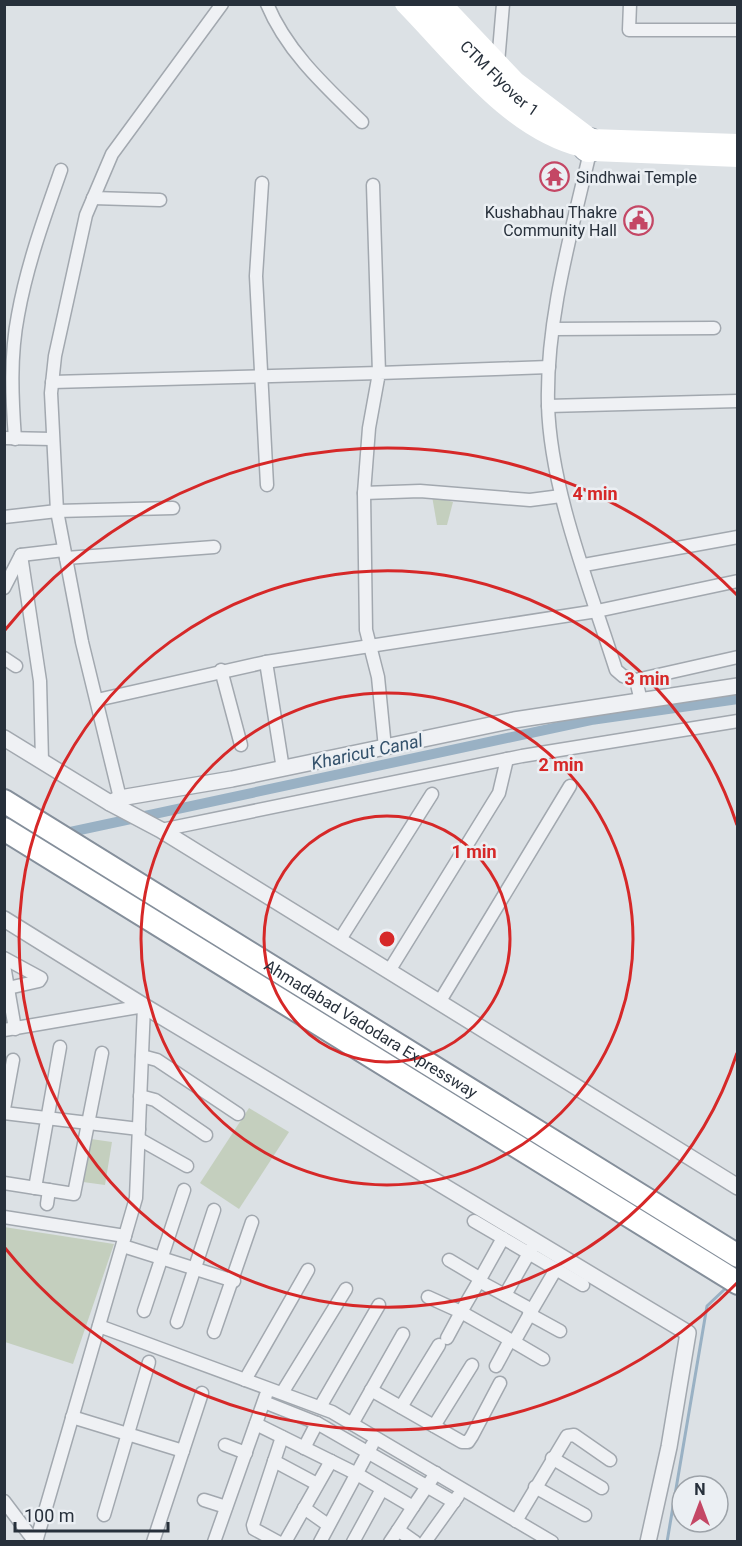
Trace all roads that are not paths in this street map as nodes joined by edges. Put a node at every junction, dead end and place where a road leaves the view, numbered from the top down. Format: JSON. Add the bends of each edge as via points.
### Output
{"nodes":[{"id":1,"x":222,"y":4,"type":"edge"},
{"id":2,"x":267,"y":4,"type":"edge"},
{"id":3,"x":404,"y":4,"type":"edge"},
{"id":4,"x":424,"y":4,"type":"edge"},
{"id":5,"x":442,"y":4,"type":"edge"},
{"id":6,"x":502,"y":4,"type":"edge"},
{"id":7,"x":630,"y":4,"type":"edge"},
{"id":8,"x":738,"y":30,"type":"edge"},
{"id":9,"x":498,"y":63,"type":"junction"},
{"id":10,"x":362,"y":122,"type":"dead end"},
{"id":11,"x":738,"y":143,"type":"edge"},
{"id":12,"x":588,"y":147,"type":"junction"},
{"id":13,"x":643,"y":147,"type":"junction"},
{"id":14,"x":738,"y":158,"type":"edge"},
{"id":15,"x":61,"y":170,"type":"dead end"},
{"id":16,"x":262,"y":183,"type":"dead end"},
{"id":17,"x":373,"y":185,"type":"dead end"},
{"id":18,"x":93,"y":198,"type":"junction"},
{"id":19,"x":160,"y":200,"type":"dead end"},
{"id":20,"x":554,"y":328,"type":"junction"},
{"id":21,"x":714,"y":328,"type":"dead end"},
{"id":22,"x":549,"y":367,"type":"junction"},
{"id":23,"x":379,"y":373,"type":"junction"},
{"id":24,"x":260,"y":376,"type":"junction"},
{"id":25,"x":52,"y":382,"type":"junction"},
{"id":26,"x":738,"y":401,"type":"edge"},
{"id":27,"x":548,"y":406,"type":"junction"},
{"id":28,"x":10,"y":438,"type":"edge"},
{"id":29,"x":52,"y":439,"type":"junction"},
{"id":30,"x":267,"y":485,"type":"dead end"},
{"id":31,"x":364,"y":493,"type":"junction"},
{"id":32,"x":561,"y":496,"type":"junction"},
{"id":33,"x":173,"y":508,"type":"dead end"},
{"id":34,"x":57,"y":511,"type":"junction"},
{"id":35,"x":4,"y":517,"type":"edge"},
{"id":36,"x":738,"y":537,"type":"edge"},
{"id":37,"x":214,"y":547,"type":"dead end"},
{"id":38,"x":65,"y":554,"type":"junction"},
{"id":39,"x":21,"y":555,"type":"junction"},
{"id":40,"x":584,"y":565,"type":"junction"},
{"id":41,"x":738,"y":581,"type":"edge"},
{"id":42,"x":5,"y":584,"type":"edge"},
{"id":43,"x":597,"y":610,"type":"junction"},
{"id":44,"x":370,"y":646,"type":"junction"},
{"id":45,"x":738,"y":657,"type":"edge"},
{"id":46,"x":4,"y":658,"type":"edge"},
{"id":47,"x":266,"y":662,"type":"junction"},
{"id":48,"x":16,"y":666,"type":"dead end"},
{"id":49,"x":220,"y":670,"type":"junction"},
{"id":50,"x":636,"y":680,"type":"junction"},
{"id":51,"x":738,"y":686,"type":"edge"},
{"id":52,"x":98,"y":700,"type":"junction"},
{"id":53,"x":641,"y":701,"type":"junction"},
{"id":54,"x":738,"y":721,"type":"edge"},
{"id":55,"x":4,"y":738,"type":"edge"},
{"id":56,"x":241,"y":745,"type":"dead end"},
{"id":57,"x":384,"y":748,"type":"junction"},
{"id":58,"x":507,"y":759,"type":"junction"},
{"id":59,"x":42,"y":761,"type":"junction"},
{"id":60,"x":283,"y":769,"type":"junction"},
{"id":61,"x":570,"y":786,"type":"dead end"},
{"id":62,"x":432,"y":794,"type":"dead end"},
{"id":63,"x":4,"y":801,"type":"edge"},
{"id":64,"x":115,"y":801,"type":"junction"},
{"id":65,"x":4,"y":829,"type":"edge"},
{"id":66,"x":161,"y":830,"type":"junction"},
{"id":67,"x":4,"y":919,"type":"edge"},
{"id":68,"x":339,"y":941,"type":"junction"},
{"id":69,"x":4,"y":958,"type":"edge"},
{"id":70,"x":4,"y":965,"type":"edge"},
{"id":71,"x":389,"y":971,"type":"junction"},
{"id":72,"x":8,"y":988,"type":"junction"},
{"id":73,"x":440,"y":1002,"type":"junction"},
{"id":74,"x":144,"y":1006,"type":"junction"},
{"id":75,"x":10,"y":1029,"type":"edge"},
{"id":76,"x":60,"y":1047,"type":"dead end"},
{"id":77,"x":102,"y":1053,"type":"dead end"},
{"id":78,"x":142,"y":1056,"type":"junction"},
{"id":79,"x":13,"y":1060,"type":"dead end"},
{"id":80,"x":140,"y":1096,"type":"junction"},
{"id":81,"x":4,"y":1111,"type":"edge"},
{"id":82,"x":238,"y":1114,"type":"dead end"},
{"id":83,"x":47,"y":1118,"type":"junction"},
{"id":84,"x":88,"y":1123,"type":"junction"},
{"id":85,"x":139,"y":1134,"type":"junction"},
{"id":86,"x":206,"y":1135,"type":"dead end"},
{"id":87,"x":187,"y":1166,"type":"dead end"},
{"id":88,"x":4,"y":1183,"type":"edge"},
{"id":89,"x":738,"y":1187,"type":"edge"},
{"id":90,"x":35,"y":1188,"type":"junction"},
{"id":91,"x":49,"y":1190,"type":"junction"},
{"id":92,"x":184,"y":1190,"type":"dead end"},
{"id":93,"x":47,"y":1204,"type":"dead end"},
{"id":94,"x":214,"y":1210,"type":"dead end"},
{"id":95,"x":4,"y":1217,"type":"edge"},
{"id":96,"x":474,"y":1221,"type":"dead end"},
{"id":97,"x":252,"y":1222,"type":"dead end"},
{"id":98,"x":503,"y":1238,"type":"junction"},
{"id":99,"x":124,"y":1241,"type":"junction"},
{"id":100,"x":532,"y":1247,"type":"junction"},
{"id":101,"x":738,"y":1256,"type":"edge"},
{"id":102,"x":162,"y":1258,"type":"junction"},
{"id":103,"x":448,"y":1260,"type":"dead end"},
{"id":104,"x":194,"y":1269,"type":"junction"},
{"id":105,"x":556,"y":1269,"type":"junction"},
{"id":106,"x":308,"y":1270,"type":"dead end"},
{"id":107,"x":729,"y":1278,"type":"edge"},
{"id":108,"x":480,"y":1280,"type":"junction"},
{"id":109,"x":234,"y":1281,"type":"junction"},
{"id":110,"x":584,"y":1285,"type":"dead end"},
{"id":111,"x":346,"y":1289,"type":"dead end"},
{"id":112,"x":505,"y":1295,"type":"junction"},
{"id":113,"x":428,"y":1297,"type":"dead end"},
{"id":114,"x":379,"y":1305,"type":"dead end"},
{"id":115,"x":144,"y":1311,"type":"dead end"},
{"id":116,"x":461,"y":1312,"type":"junction"},
{"id":117,"x":531,"y":1312,"type":"junction"},
{"id":118,"x":177,"y":1322,"type":"dead end"},
{"id":119,"x":99,"y":1326,"type":"junction"},
{"id":120,"x":560,"y":1331,"type":"dead end"},
{"id":121,"x":214,"y":1332,"type":"dead end"},
{"id":122,"x":403,"y":1334,"type":"dead end"},
{"id":123,"x":512,"y":1341,"type":"junction"},
{"id":124,"x":543,"y":1359,"type":"dead end"},
{"id":125,"x":149,"y":1362,"type":"dead end"},
{"id":126,"x":472,"y":1365,"type":"dead end"},
{"id":127,"x":496,"y":1366,"type":"dead end"},
{"id":128,"x":245,"y":1380,"type":"junction"},
{"id":129,"x":500,"y":1383,"type":"dead end"},
{"id":130,"x":269,"y":1389,"type":"junction"},
{"id":131,"x":371,"y":1390,"type":"junction"},
{"id":132,"x":202,"y":1393,"type":"dead end"},
{"id":133,"x":282,"y":1394,"type":"junction"},
{"id":134,"x":264,"y":1402,"type":"junction"},
{"id":135,"x":320,"y":1407,"type":"junction"},
{"id":136,"x":400,"y":1407,"type":"junction"},
{"id":137,"x":72,"y":1417,"type":"junction"},
{"id":138,"x":317,"y":1423,"type":"junction"},
{"id":139,"x":256,"y":1424,"type":"junction"},
{"id":140,"x":352,"y":1424,"type":"junction"},
{"id":141,"x":434,"y":1426,"type":"junction"},
{"id":142,"x":127,"y":1434,"type":"junction"},
{"id":143,"x":282,"y":1437,"type":"junction"},
{"id":144,"x":376,"y":1438,"type":"junction"},
{"id":145,"x":225,"y":1445,"type":"dead end"},
{"id":146,"x":304,"y":1448,"type":"junction"},
{"id":147,"x":183,"y":1451,"type":"junction"},
{"id":148,"x":369,"y":1451,"type":"junction"},
{"id":149,"x":246,"y":1453,"type":"junction"},
{"id":150,"x":552,"y":1458,"type":"junction"},
{"id":151,"x":610,"y":1460,"type":"dead end"},
{"id":152,"x":274,"y":1461,"type":"junction"},
{"id":153,"x":331,"y":1461,"type":"junction"},
{"id":154,"x":436,"y":1473,"type":"junction"},
{"id":155,"x":357,"y":1474,"type":"junction"},
{"id":156,"x":318,"y":1484,"type":"junction"},
{"id":157,"x":428,"y":1485,"type":"junction"},
{"id":158,"x":536,"y":1487,"type":"junction"},
{"id":159,"x":602,"y":1488,"type":"dead end"},
{"id":160,"x":382,"y":1489,"type":"junction"},
{"id":161,"x":463,"y":1489,"type":"junction"},
{"id":162,"x":204,"y":1500,"type":"dead end"},
{"id":163,"x":4,"y":1501,"type":"edge"},
{"id":164,"x":454,"y":1502,"type":"junction"},
{"id":165,"x":226,"y":1507,"type":"junction"},
{"id":166,"x":413,"y":1507,"type":"junction"},
{"id":167,"x":304,"y":1508,"type":"junction"},
{"id":168,"x":104,"y":1515,"type":"dead end"},
{"id":169,"x":585,"y":1515,"type":"dead end"},
{"id":170,"x":516,"y":1521,"type":"junction"},
{"id":171,"x":328,"y":1525,"type":"junction"},
{"id":172,"x":398,"y":1530,"type":"junction"},
{"id":173,"x":35,"y":1542,"type":"edge"},
{"id":174,"x":153,"y":1542,"type":"edge"},
{"id":175,"x":214,"y":1542,"type":"edge"},
{"id":176,"x":278,"y":1542,"type":"edge"},
{"id":177,"x":285,"y":1542,"type":"edge"},
{"id":178,"x":320,"y":1542,"type":"edge"},
{"id":179,"x":353,"y":1542,"type":"edge"},
{"id":180,"x":390,"y":1542,"type":"edge"},
{"id":181,"x":415,"y":1542,"type":"edge"},
{"id":182,"x":425,"y":1542,"type":"edge"},
{"id":183,"x":552,"y":1542,"type":"edge"},
{"id":184,"x":648,"y":1542,"type":"edge"}],
"edges":[{"from":1,"to":18,"type":"street","via":[[112,154]]},
{"from":2,"to":10,"type":"street","via":[[287,41]]},
{"from":3,"to":12,"type":"main road","via":[[506,109],[561,143]]},
{"from":4,"to":12,"type":"main road","name":"CTM Flyover 1","via":[[498,80],[545,120]]},
{"from":5,"to":9,"type":"main road"},
{"from":6,"to":9,"type":"street"},
{"from":7,"to":8,"type":"street","via":[[629,30]]},
{"from":9,"to":12,"type":"main road"},
{"from":11,"to":13,"type":"main road"},
{"from":12,"to":13,"type":"main road"},
{"from":12,"to":20,"type":"street"},
{"from":13,"to":14,"type":"main road"},
{"from":15,"to":28,"type":"street","via":[[34,245],[17,316]]},
{"from":16,"to":24,"type":"street","via":[[256,276]]},
{"from":17,"to":23,"type":"street"},
{"from":18,"to":19,"type":"street"},
{"from":18,"to":25,"type":"street","via":[[71,275]]},
{"from":20,"to":21,"type":"street"},
{"from":20,"to":22,"type":"street"},
{"from":22,"to":23,"type":"street"},
{"from":22,"to":27,"type":"street"},
{"from":23,"to":24,"type":"street"},
{"from":23,"to":31,"type":"street","via":[[369,428]]},
{"from":24,"to":25,"type":"street"},
{"from":24,"to":30,"type":"street"},
{"from":25,"to":29,"type":"street"},
{"from":26,"to":27,"type":"street"},
{"from":27,"to":32,"type":"street"},
{"from":28,"to":29,"type":"street"},
{"from":29,"to":34,"type":"street"},
{"from":31,"to":32,"type":"street","via":[[420,491],[530,500]]},
{"from":31,"to":44,"type":"street","via":[[366,630]]},
{"from":32,"to":40,"type":"street"},
{"from":33,"to":34,"type":"street"},
{"from":34,"to":35,"type":"street"},
{"from":34,"to":38,"type":"street"},
{"from":36,"to":40,"type":"street"},
{"from":37,"to":38,"type":"street"},
{"from":38,"to":39,"type":"street"},
{"from":38,"to":52,"type":"street"},
{"from":39,"to":42,"type":"street"},
{"from":39,"to":59,"type":"street","via":[[40,681]]},
{"from":40,"to":43,"type":"street"},
{"from":41,"to":43,"type":"street"},
{"from":43,"to":44,"type":"street"},
{"from":43,"to":50,"type":"street","via":[[616,669]]},
{"from":44,"to":47,"type":"street"},
{"from":44,"to":57,"type":"street","via":[[378,677]]},
{"from":45,"to":50,"type":"street"},
{"from":46,"to":48,"type":"street"},
{"from":47,"to":49,"type":"street"},
{"from":47,"to":60,"type":"street"},
{"from":49,"to":52,"type":"street"},
{"from":49,"to":56,"type":"street"},
{"from":50,"to":53,"type":"street"},
{"from":51,"to":53,"type":"street"},
{"from":52,"to":64,"type":"street"},
{"from":53,"to":57,"type":"street","via":[[514,720]]},
{"from":54,"to":58,"type":"street"},
{"from":55,"to":59,"type":"street"},
{"from":57,"to":60,"type":"street"},
{"from":58,"to":66,"type":"street"},
{"from":58,"to":71,"type":"street","via":[[499,793]]},
{"from":59,"to":64,"type":"street"},
{"from":60,"to":64,"type":"street"},
{"from":61,"to":73,"type":"street"},
{"from":62,"to":68,"type":"street"},
{"from":63,"to":101,"type":"highway","name":"Ahmadabad Vadodara Expressway"},
{"from":64,"to":66,"type":"street"},
{"from":65,"to":107,"type":"highway","name":"Ahmadabad Vadodara Expressway"},
{"from":66,"to":68,"type":"street"},
{"from":67,"to":74,"type":"street"},
{"from":68,"to":71,"type":"street"},
{"from":69,"to":72,"type":"street","via":[[41,978]]},
{"from":70,"to":72,"type":"street"},
{"from":71,"to":73,"type":"street"},
{"from":72,"to":75,"type":"street"},
{"from":73,"to":89,"type":"street"},
{"from":74,"to":75,"type":"street"},
{"from":74,"to":78,"type":"street"},
{"from":74,"to":100,"type":"street"},
{"from":76,"to":83,"type":"street"},
{"from":77,"to":84,"type":"street"},
{"from":78,"to":80,"type":"street"},
{"from":78,"to":82,"type":"street","via":[[157,1060]]},
{"from":79,"to":81,"type":"street"},
{"from":80,"to":85,"type":"street"},
{"from":80,"to":86,"type":"street","via":[[155,1100]]},
{"from":81,"to":83,"type":"street"},
{"from":83,"to":84,"type":"street"},
{"from":83,"to":90,"type":"street"},
{"from":84,"to":85,"type":"street"},
{"from":84,"to":91,"type":"street","via":[[75,1194]]},
{"from":85,"to":87,"type":"street"},
{"from":85,"to":99,"type":"street","via":[[136,1198]]},
{"from":88,"to":90,"type":"street"},
{"from":90,"to":91,"type":"street"},
{"from":91,"to":93,"type":"street"},
{"from":92,"to":102,"type":"street"},
{"from":94,"to":104,"type":"street"},
{"from":95,"to":99,"type":"street"},
{"from":96,"to":98,"type":"street"},
{"from":97,"to":109,"type":"street"},
{"from":98,"to":100,"type":"street"},
{"from":98,"to":108,"type":"street"},
{"from":99,"to":102,"type":"street"},
{"from":99,"to":119,"type":"street"},
{"from":100,"to":105,"type":"street"},
{"from":100,"to":112,"type":"street"},
{"from":100,"to":184,"type":"street","via":[[688,1333]]},
{"from":102,"to":104,"type":"street"},
{"from":102,"to":115,"type":"street"},
{"from":103,"to":108,"type":"street"},
{"from":104,"to":109,"type":"street"},
{"from":104,"to":118,"type":"street"},
{"from":105,"to":110,"type":"street"},
{"from":105,"to":117,"type":"street"},
{"from":106,"to":128,"type":"street"},
{"from":108,"to":112,"type":"street"},
{"from":108,"to":116,"type":"street"},
{"from":109,"to":121,"type":"street"},
{"from":111,"to":133,"type":"street"},
{"from":112,"to":117,"type":"street"},
{"from":113,"to":116,"type":"street"},
{"from":114,"to":135,"type":"street"},
{"from":116,"to":123,"type":"street"},
{"from":116,"to":136,"type":"street"},
{"from":117,"to":120,"type":"street"},
{"from":117,"to":123,"type":"street"},
{"from":119,"to":128,"type":"street"},
{"from":119,"to":137,"type":"street"},
{"from":122,"to":131,"type":"street"},
{"from":123,"to":124,"type":"street"},
{"from":123,"to":127,"type":"street"},
{"from":125,"to":142,"type":"street"},
{"from":126,"to":141,"type":"street"},
{"from":128,"to":130,"type":"street"},
{"from":129,"to":141,"type":"street","via":[[468,1442],[454,1439]]},
{"from":130,"to":133,"type":"street"},
{"from":130,"to":134,"type":"street"},
{"from":131,"to":136,"type":"street"},
{"from":131,"to":140,"type":"street"},
{"from":132,"to":147,"type":"street"},
{"from":133,"to":135,"type":"street"},
{"from":134,"to":138,"type":"street"},
{"from":134,"to":139,"type":"street"},
{"from":135,"to":140,"type":"street"},
{"from":136,"to":141,"type":"street"},
{"from":137,"to":142,"type":"street"},
{"from":137,"to":173,"type":"street"},
{"from":138,"to":146,"type":"street"},
{"from":138,"to":148,"type":"street"},
{"from":139,"to":143,"type":"street"},
{"from":139,"to":149,"type":"street"},
{"from":140,"to":144,"type":"street"},
{"from":142,"to":147,"type":"street"},
{"from":142,"to":168,"type":"street"},
{"from":143,"to":146,"type":"street"},
{"from":143,"to":152,"type":"street"},
{"from":144,"to":148,"type":"street"},
{"from":144,"to":154,"type":"street"},
{"from":145,"to":149,"type":"street"},
{"from":146,"to":153,"type":"street"},
{"from":147,"to":174,"type":"street"},
{"from":148,"to":155,"type":"street"},
{"from":148,"to":157,"type":"street"},
{"from":149,"to":165,"type":"street"},
{"from":150,"to":151,"type":"street","via":[[563,1440],[574,1435]]},
{"from":150,"to":158,"type":"street"},
{"from":150,"to":159,"type":"street"},
{"from":152,"to":156,"type":"street"},
{"from":152,"to":176,"type":"street","via":[[253,1525]]},
{"from":153,"to":155,"type":"street"},
{"from":153,"to":156,"type":"street"},
{"from":154,"to":157,"type":"street"},
{"from":154,"to":161,"type":"street"},
{"from":155,"to":160,"type":"street"},
{"from":155,"to":171,"type":"street"},
{"from":156,"to":167,"type":"street"},
{"from":157,"to":164,"type":"street"},
{"from":157,"to":166,"type":"street"},
{"from":158,"to":169,"type":"street"},
{"from":158,"to":170,"type":"street"},
{"from":160,"to":166,"type":"street"},
{"from":160,"to":179,"type":"street"},
{"from":161,"to":164,"type":"street"},
{"from":161,"to":170,"type":"street"},
{"from":162,"to":165,"type":"street"},
{"from":163,"to":173,"type":"street"},
{"from":164,"to":182,"type":"street"},
{"from":165,"to":175,"type":"street"},
{"from":166,"to":172,"type":"street"},
{"from":167,"to":171,"type":"street"},
{"from":167,"to":177,"type":"street"},
{"from":170,"to":183,"type":"street"},
{"from":171,"to":178,"type":"street"},
{"from":172,"to":180,"type":"street"},
{"from":172,"to":181,"type":"street"}]}
